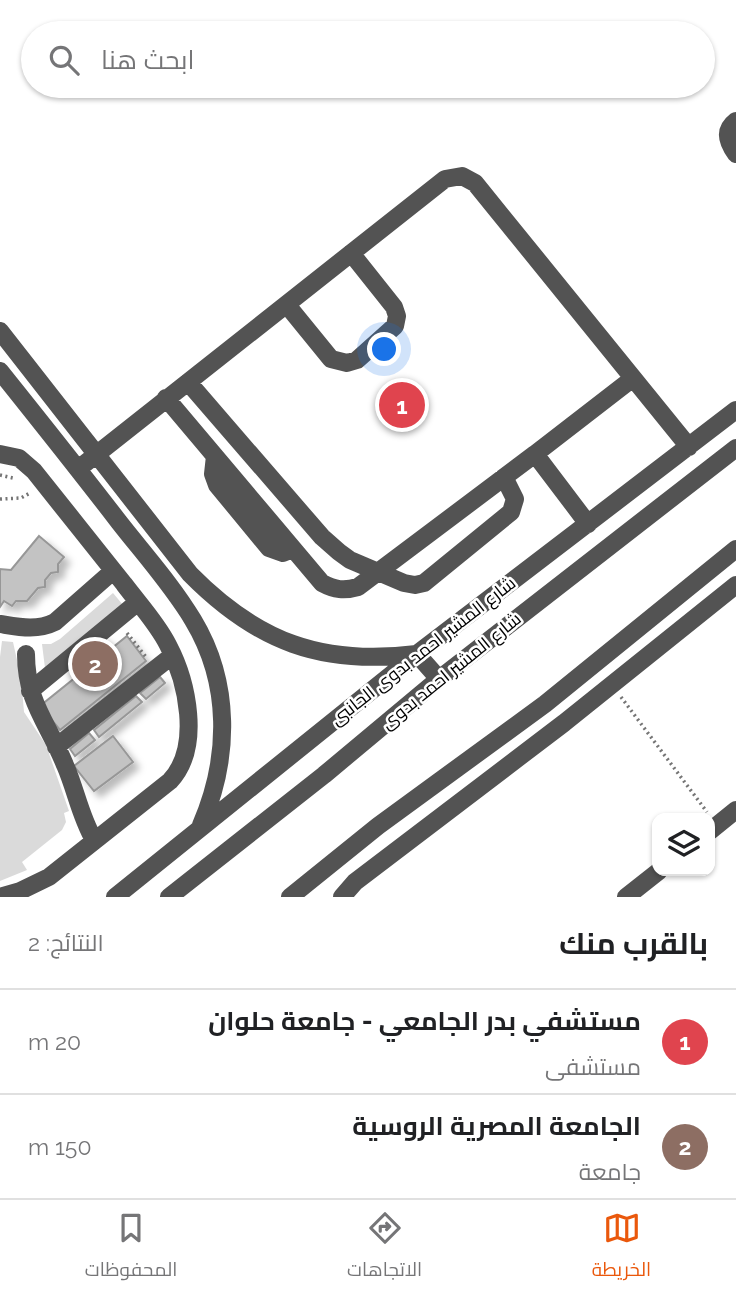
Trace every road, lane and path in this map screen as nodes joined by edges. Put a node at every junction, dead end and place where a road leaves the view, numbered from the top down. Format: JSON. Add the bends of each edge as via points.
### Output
{"nodes":[{"id":1,"x":736,"y":121,"type":"edge"},
{"id":2,"x":736,"y":154,"type":"edge"},
{"id":3,"x":351,"y":253,"type":"junction"},
{"id":4,"x":287,"y":305,"type":"junction"},
{"id":5,"x":0,"y":331,"type":"edge"},
{"id":6,"x":0,"y":371,"type":"edge"},
{"id":7,"x":632,"y":379,"type":"junction"},
{"id":8,"x":188,"y":382,"type":"junction"},
{"id":9,"x":166,"y":398,"type":"junction"},
{"id":10,"x":736,"y":410,"type":"edge"},
{"id":11,"x":690,"y":447,"type":"junction"},
{"id":12,"x":736,"y":448,"type":"edge"},
{"id":13,"x":97,"y":453,"type":"junction"},
{"id":14,"x":0,"y":454,"type":"edge"},
{"id":15,"x":535,"y":454,"type":"junction"},
{"id":16,"x":215,"y":456,"type":"junction"},
{"id":17,"x":78,"y":468,"type":"junction"},
{"id":18,"x":504,"y":477,"type":"junction"},
{"id":19,"x":30,"y":493,"type":"dead end"},
{"id":20,"x":285,"y":494,"type":"junction"},
{"id":21,"x":0,"y":499,"type":"edge"},
{"id":22,"x":263,"y":513,"type":"junction"},
{"id":23,"x":588,"y":524,"type":"junction"},
{"id":24,"x":293,"y":549,"type":"junction"},
{"id":25,"x":736,"y":549,"type":"edge"},
{"id":26,"x":113,"y":571,"type":"junction"},
{"id":27,"x":379,"y":573,"type":"junction"},
{"id":28,"x":736,"y":585,"type":"edge"},
{"id":29,"x":138,"y":602,"type":"junction"},
{"id":30,"x":117,"y":620,"type":"junction"},
{"id":31,"x":0,"y":624,"type":"edge"},
{"id":32,"x":26,"y":654,"type":"dead end"},
{"id":33,"x":417,"y":654,"type":"junction"},
{"id":34,"x":173,"y":655,"type":"junction"},
{"id":35,"x":155,"y":669,"type":"junction"},
{"id":36,"x":439,"y":679,"type":"junction"},
{"id":37,"x":612,"y":685,"type":"junction"},
{"id":38,"x":30,"y":691,"type":"junction"},
{"id":39,"x":545,"y":704,"type":"junction"},
{"id":40,"x":564,"y":723,"type":"junction"},
{"id":41,"x":56,"y":747,"type":"junction"},
{"id":42,"x":702,"y":813,"type":"edge"},
{"id":43,"x":734,"y":814,"type":"edge"},
{"id":44,"x":715,"y":827,"type":"edge"},
{"id":45,"x":200,"y":828,"type":"junction"},
{"id":46,"x":94,"y":840,"type":"junction"},
{"id":47,"x":653,"y":876,"type":"edge"},
{"id":48,"x":6,"y":896,"type":"edge"},
{"id":49,"x":115,"y":897,"type":"edge"},
{"id":50,"x":169,"y":897,"type":"edge"},
{"id":51,"x":290,"y":897,"type":"edge"},
{"id":52,"x":341,"y":897,"type":"edge"},
{"id":53,"x":626,"y":897,"type":"edge"}],
"edges":[{"from":1,"to":2,"type":"street","via":[[728,133],[728,143]]},
{"from":3,"to":4,"type":"street"},
{"from":3,"to":4,"type":"street","via":[[397,316],[395,326],[357,360],[331,359]]},
{"from":3,"to":7,"type":"street","via":[[445,179],[462,176],[475,183]]},
{"from":4,"to":8,"type":"street"},
{"from":5,"to":13,"type":"street"},
{"from":6,"to":17,"type":"street"},
{"from":7,"to":11,"type":"street"},
{"from":7,"to":15,"type":"street"},
{"from":8,"to":9,"type":"street"},
{"from":8,"to":20,"type":"street"},
{"from":9,"to":13,"type":"street"},
{"from":9,"to":16,"type":"street"},
{"from":10,"to":11,"type":"street","name":"شارع المشير احمد بدوى الجانبى"},
{"from":11,"to":23,"type":"street","name":"شارع المشير احمد بدوى الجانبى"},
{"from":12,"to":36,"type":"street","name":"شارع المشير احمد بدوى"},
{"from":13,"to":17,"type":"street"},
{"from":13,"to":33,"type":"street","via":[[190,574],[237,616],[283,640],[323,653]]},
{"from":14,"to":26,"type":"street","via":[[28,464]]},
{"from":15,"to":18,"type":"street"},
{"from":15,"to":23,"type":"street"},
{"from":16,"to":22,"type":"street"},
{"from":16,"to":24,"type":"street","via":[[212,467],[217,485],[269,548],[283,553]]},
{"from":17,"to":45,"type":"street","via":[[194,621],[215,671],[222,751],[211,804]]},
{"from":18,"to":27,"type":"street"},
{"from":18,"to":27,"type":"street","via":[[515,499],[511,512],[424,583],[409,585]]},
{"from":19,"to":21,"type":"path"},
{"from":20,"to":22,"type":"street"},
{"from":20,"to":27,"type":"street","via":[[339,552]]},
{"from":22,"to":24,"type":"street"},
{"from":23,"to":33,"type":"street","name":"شارع المشير احمد بدوى الجانبى"},
{"from":24,"to":27,"type":"street","via":[[322,583],[333,589],[358,587]]},
{"from":25,"to":39,"type":"street"},
{"from":26,"to":29,"type":"street"},
{"from":26,"to":31,"type":"street","via":[[47,626]]},
{"from":28,"to":37,"type":"street"},
{"from":29,"to":30,"type":"street"},
{"from":29,"to":34,"type":"street"},
{"from":30,"to":35,"type":"path"},
{"from":30,"to":38,"type":"street"},
{"from":32,"to":38,"type":"street"},
{"from":33,"to":36,"type":"street"},
{"from":33,"to":45,"type":"street","name":"شارع المشير احمد بدوى الجانبى"},
{"from":34,"to":35,"type":"street"},
{"from":34,"to":46,"type":"street","via":[[188,708],[182,763],[170,781]]},
{"from":35,"to":41,"type":"street"},
{"from":36,"to":50,"type":"street","name":"شارع المشير احمد بدوى"},
{"from":37,"to":40,"type":"street"},
{"from":37,"to":42,"type":"path"},
{"from":38,"to":41,"type":"street"},
{"from":39,"to":40,"type":"street"},
{"from":39,"to":51,"type":"street","via":[[378,826]]},
{"from":40,"to":52,"type":"street"},
{"from":41,"to":46,"type":"street"},
{"from":43,"to":44,"type":"street"},
{"from":45,"to":49,"type":"street","name":"شارع المشير احمد بدوى الجانبى"},
{"from":46,"to":48,"type":"street","via":[[49,877]]},
{"from":47,"to":53,"type":"street"}]}
